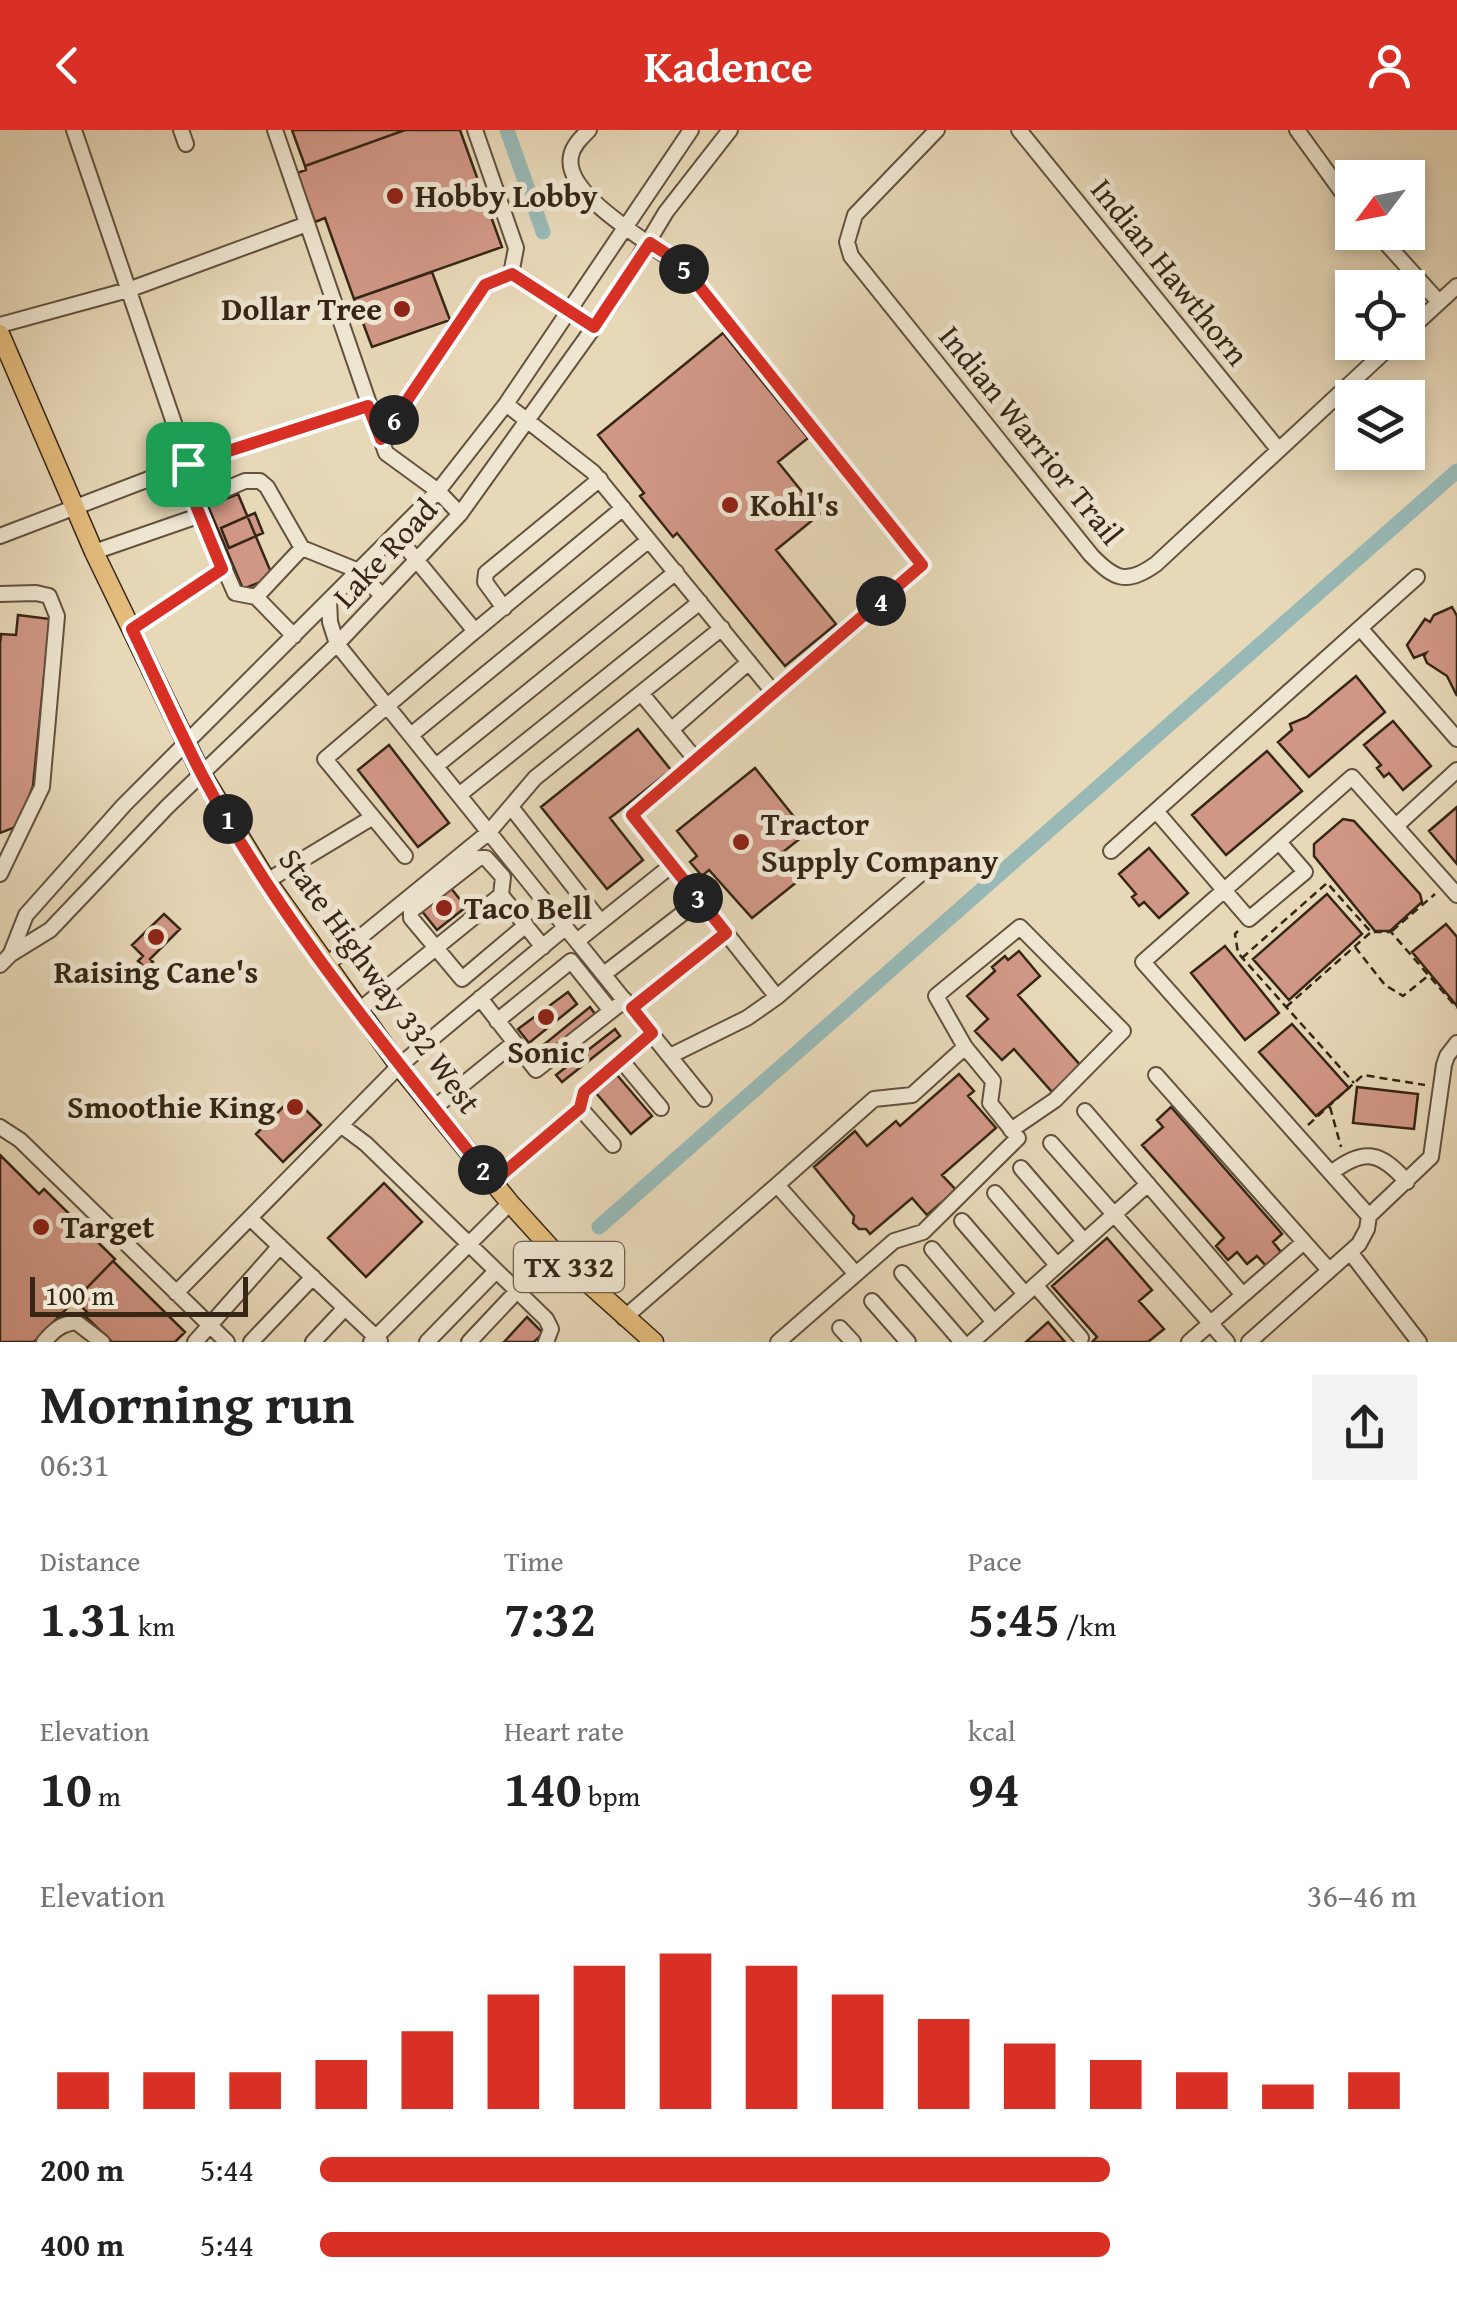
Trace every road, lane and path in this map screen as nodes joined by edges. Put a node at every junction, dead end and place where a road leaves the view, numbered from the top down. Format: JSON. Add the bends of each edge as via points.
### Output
{"nodes":[{"id":1,"x":275,"y":130,"type":"edge"},
{"id":2,"x":476,"y":130,"type":"edge"},
{"id":3,"x":589,"y":130,"type":"edge"},
{"id":4,"x":691,"y":130,"type":"edge"},
{"id":5,"x":730,"y":130,"type":"edge"},
{"id":6,"x":937,"y":130,"type":"edge"},
{"id":7,"x":1019,"y":130,"type":"edge"},
{"id":8,"x":1297,"y":130,"type":"edge"},
{"id":9,"x":78,"y":131,"type":"edge"},
{"id":10,"x":1335,"y":183,"type":"edge"},
{"id":11,"x":306,"y":224,"type":"junction"},
{"id":12,"x":626,"y":225,"type":"junction"},
{"id":13,"x":650,"y":243,"type":"junction"},
{"id":14,"x":1392,"y":250,"type":"edge"},
{"id":15,"x":512,"y":274,"type":"junction"},
{"id":16,"x":1457,"y":286,"type":"edge"},
{"id":17,"x":128,"y":290,"type":"junction"},
{"id":18,"x":1439,"y":302,"type":"junction"},
{"id":19,"x":568,"y":310,"type":"junction"},
{"id":20,"x":1425,"y":315,"type":"edge"},
{"id":21,"x":0,"y":325,"type":"edge"},
{"id":22,"x":594,"y":327,"type":"junction"},
{"id":23,"x":0,"y":334,"type":"edge"},
{"id":24,"x":1375,"y":360,"type":"edge"},
{"id":25,"x":506,"y":404,"type":"junction"},
{"id":26,"x":368,"y":406,"type":"junction"},
{"id":27,"x":526,"y":421,"type":"junction"},
{"id":28,"x":381,"y":439,"type":"junction"},
{"id":29,"x":1278,"y":449,"type":"junction"},
{"id":30,"x":188,"y":464,"type":"junction"},
{"id":31,"x":600,"y":480,"type":"junction"},
{"id":32,"x":438,"y":491,"type":"junction"},
{"id":33,"x":75,"y":508,"type":"junction"},
{"id":34,"x":198,"y":508,"type":"junction"},
{"id":35,"x":623,"y":508,"type":"junction"},
{"id":36,"x":460,"y":514,"type":"junction"},
{"id":37,"x":396,"y":534,"type":"junction"},
{"id":38,"x":0,"y":536,"type":"edge"},
{"id":39,"x":650,"y":540,"type":"junction"},
{"id":40,"x":302,"y":548,"type":"junction"},
{"id":41,"x":94,"y":552,"type":"junction"},
{"id":42,"x":418,"y":560,"type":"junction"},
{"id":43,"x":222,"y":569,"type":"junction"},
{"id":44,"x":359,"y":571,"type":"junction"},
{"id":45,"x":676,"y":572,"type":"junction"},
{"id":46,"x":1417,"y":576,"type":"dead end"},
{"id":47,"x":0,"y":594,"type":"edge"},
{"id":48,"x":382,"y":596,"type":"junction"},
{"id":49,"x":256,"y":597,"type":"junction"},
{"id":50,"x":330,"y":600,"type":"junction"},
{"id":51,"x":700,"y":602,"type":"junction"},
{"id":52,"x":504,"y":608,"type":"junction"},
{"id":53,"x":722,"y":628,"type":"junction"},
{"id":54,"x":1360,"y":628,"type":"junction"},
{"id":55,"x":132,"y":629,"type":"junction"},
{"id":56,"x":475,"y":632,"type":"junction"},
{"id":57,"x":294,"y":636,"type":"junction"},
{"id":58,"x":337,"y":644,"type":"junction"},
{"id":59,"x":749,"y":662,"type":"junction"},
{"id":60,"x":642,"y":692,"type":"junction"},
{"id":61,"x":774,"y":693,"type":"junction"},
{"id":62,"x":386,"y":705,"type":"junction"},
{"id":63,"x":672,"y":730,"type":"junction"},
{"id":64,"x":411,"y":735,"type":"junction"},
{"id":65,"x":1457,"y":739,"type":"edge"},
{"id":66,"x":187,"y":743,"type":"junction"},
{"id":67,"x":696,"y":760,"type":"junction"},
{"id":68,"x":436,"y":766,"type":"junction"},
{"id":69,"x":1457,"y":770,"type":"edge"},
{"id":70,"x":201,"y":773,"type":"junction"},
{"id":71,"x":459,"y":795,"type":"junction"},
{"id":72,"x":511,"y":807,"type":"junction"},
{"id":73,"x":1156,"y":811,"type":"junction"},
{"id":74,"x":372,"y":816,"type":"junction"},
{"id":75,"x":1396,"y":826,"type":"junction"},
{"id":76,"x":489,"y":832,"type":"junction"},
{"id":77,"x":1279,"y":842,"type":"junction"},
{"id":78,"x":1111,"y":851,"type":"dead end"},
{"id":79,"x":405,"y":856,"type":"dead end"},
{"id":80,"x":672,"y":865,"type":"junction"},
{"id":81,"x":932,"y":865,"type":"dead end"},
{"id":82,"x":0,"y":874,"type":"edge"},
{"id":83,"x":267,"y":881,"type":"junction"},
{"id":84,"x":1452,"y":889,"type":"edge"},
{"id":85,"x":1224,"y":890,"type":"junction"},
{"id":86,"x":500,"y":895,"type":"junction"},
{"id":87,"x":700,"y":900,"type":"junction"},
{"id":88,"x":1249,"y":920,"type":"junction"},
{"id":89,"x":601,"y":922,"type":"junction"},
{"id":90,"x":526,"y":925,"type":"junction"},
{"id":91,"x":566,"y":928,"type":"junction"},
{"id":92,"x":1371,"y":932,"type":"junction"},
{"id":93,"x":1391,"y":932,"type":"junction"},
{"id":94,"x":726,"y":933,"type":"junction"},
{"id":95,"x":577,"y":941,"type":"junction"},
{"id":96,"x":544,"y":946,"type":"junction"},
{"id":97,"x":1354,"y":946,"type":"junction"},
{"id":98,"x":436,"y":948,"type":"junction"},
{"id":99,"x":1242,"y":958,"type":"junction"},
{"id":100,"x":5,"y":960,"type":"edge"},
{"id":101,"x":325,"y":966,"type":"junction"},
{"id":102,"x":604,"y":974,"type":"junction"},
{"id":103,"x":1428,"y":975,"type":"junction"},
{"id":104,"x":480,"y":998,"type":"junction"},
{"id":105,"x":777,"y":998,"type":"junction"},
{"id":106,"x":628,"y":1004,"type":"junction"},
{"id":107,"x":1286,"y":1007,"type":"junction"},
{"id":108,"x":1457,"y":1008,"type":"edge"},
{"id":109,"x":358,"y":1011,"type":"junction"},
{"id":110,"x":612,"y":1011,"type":"junction"},
{"id":111,"x":498,"y":1021,"type":"junction"},
{"id":112,"x":652,"y":1033,"type":"junction"},
{"id":113,"x":514,"y":1043,"type":"junction"},
{"id":114,"x":1457,"y":1043,"type":"edge"},
{"id":115,"x":965,"y":1048,"type":"junction"},
{"id":116,"x":670,"y":1056,"type":"junction"},
{"id":117,"x":622,"y":1060,"type":"junction"},
{"id":118,"x":399,"y":1066,"type":"junction"},
{"id":119,"x":1156,"y":1075,"type":"dead end"},
{"id":120,"x":1354,"y":1083,"type":"junction"},
{"id":121,"x":1441,"y":1088,"type":"junction"},
{"id":122,"x":704,"y":1098,"type":"dead end"},
{"id":123,"x":1330,"y":1105,"type":"junction"},
{"id":124,"x":434,"y":1108,"type":"junction"},
{"id":125,"x":580,"y":1108,"type":"junction"},
{"id":126,"x":661,"y":1108,"type":"dead end"},
{"id":127,"x":1085,"y":1111,"type":"dead end"},
{"id":128,"x":0,"y":1126,"type":"edge"},
{"id":129,"x":342,"y":1126,"type":"junction"},
{"id":130,"x":1011,"y":1130,"type":"junction"},
{"id":131,"x":1297,"y":1135,"type":"junction"},
{"id":132,"x":1051,"y":1143,"type":"dead end"},
{"id":133,"x":613,"y":1146,"type":"dead end"},
{"id":134,"x":1346,"y":1162,"type":"junction"},
{"id":135,"x":1021,"y":1168,"type":"dead end"},
{"id":136,"x":1331,"y":1173,"type":"junction"},
{"id":137,"x":493,"y":1182,"type":"junction"},
{"id":138,"x":1407,"y":1182,"type":"junction"},
{"id":139,"x":1148,"y":1184,"type":"junction"},
{"id":140,"x":776,"y":1185,"type":"junction"},
{"id":141,"x":996,"y":1192,"type":"dead end"},
{"id":142,"x":510,"y":1203,"type":"junction"},
{"id":143,"x":1113,"y":1215,"type":"junction"},
{"id":144,"x":1370,"y":1216,"type":"junction"},
{"id":145,"x":250,"y":1218,"type":"junction"},
{"id":146,"x":962,"y":1221,"type":"dead end"},
{"id":147,"x":1084,"y":1241,"type":"junction"},
{"id":148,"x":1304,"y":1242,"type":"junction"},
{"id":149,"x":469,"y":1244,"type":"junction"},
{"id":150,"x":280,"y":1246,"type":"junction"},
{"id":151,"x":932,"y":1249,"type":"dead end"},
{"id":152,"x":1350,"y":1252,"type":"junction"},
{"id":153,"x":1057,"y":1265,"type":"junction"},
{"id":154,"x":1330,"y":1270,"type":"junction"},
{"id":155,"x":496,"y":1271,"type":"junction"},
{"id":156,"x":856,"y":1274,"type":"junction"},
{"id":157,"x":902,"y":1274,"type":"dead end"},
{"id":158,"x":312,"y":1277,"type":"junction"},
{"id":159,"x":1030,"y":1290,"type":"junction"},
{"id":160,"x":518,"y":1291,"type":"junction"},
{"id":161,"x":176,"y":1293,"type":"junction"},
{"id":162,"x":1244,"y":1294,"type":"junction"},
{"id":163,"x":872,"y":1301,"type":"dead end"},
{"id":164,"x":345,"y":1308,"type":"junction"},
{"id":165,"x":624,"y":1318,"type":"junction"},
{"id":166,"x":994,"y":1322,"type":"junction"},
{"id":167,"x":1210,"y":1323,"type":"junction"},
{"id":168,"x":209,"y":1324,"type":"junction"},
{"id":169,"x":840,"y":1328,"type":"dead end"},
{"id":170,"x":1081,"y":1338,"type":"dead end"},
{"id":171,"x":376,"y":1341,"type":"edge"},
{"id":172,"x":652,"y":1341,"type":"edge"},
{"id":173,"x":44,"y":1342,"type":"edge"},
{"id":174,"x":102,"y":1342,"type":"edge"},
{"id":175,"x":195,"y":1342,"type":"edge"},
{"id":176,"x":227,"y":1342,"type":"edge"},
{"id":177,"x":251,"y":1342,"type":"edge"},
{"id":178,"x":313,"y":1342,"type":"edge"},
{"id":179,"x":428,"y":1342,"type":"edge"},
{"id":180,"x":468,"y":1342,"type":"edge"},
{"id":181,"x":546,"y":1342,"type":"edge"},
{"id":182,"x":778,"y":1342,"type":"edge"},
{"id":183,"x":854,"y":1342,"type":"edge"},
{"id":184,"x":908,"y":1342,"type":"edge"},
{"id":185,"x":962,"y":1342,"type":"edge"},
{"id":186,"x":972,"y":1342,"type":"edge"},
{"id":187,"x":1189,"y":1342,"type":"edge"},
{"id":188,"x":1227,"y":1342,"type":"edge"},
{"id":189,"x":1249,"y":1342,"type":"edge"},
{"id":190,"x":1419,"y":1342,"type":"edge"}],
"edges":[{"from":1,"to":11,"type":"street"},
{"from":2,"to":15,"type":"street","via":[[516,248]]},
{"from":3,"to":12,"type":"street","via":[[572,152],[571,167],[598,208]]},
{"from":4,"to":12,"type":"street","name":"Lake Road"},
{"from":5,"to":13,"type":"street","name":"Lake Road"},
{"from":6,"to":29,"type":"street","name":"Indian Warrior Trail","via":[[855,215],[847,242],[851,256],[1104,569],[1131,578],[1142,574]]},
{"from":7,"to":29,"type":"street","name":"Indian Hawthorn"},
{"from":8,"to":10,"type":"street"},
{"from":9,"to":17,"type":"street"},
{"from":11,"to":17,"type":"street"},
{"from":11,"to":26,"type":"street"},
{"from":12,"to":13,"type":"street"},
{"from":12,"to":19,"type":"street","name":"Lake Road"},
{"from":13,"to":22,"type":"street","name":"Lake Road"},
{"from":13,"to":61,"type":"street","via":[[690,275],[922,565]]},
{"from":14,"to":18,"type":"street"},
{"from":15,"to":19,"type":"street"},
{"from":15,"to":28,"type":"street","via":[[485,285]]},
{"from":16,"to":18,"type":"street"},
{"from":17,"to":21,"type":"street"},
{"from":17,"to":30,"type":"street"},
{"from":18,"to":20,"type":"street"},
{"from":19,"to":22,"type":"street"},
{"from":19,"to":25,"type":"street","name":"Lake Road"},
{"from":22,"to":27,"type":"street","name":"Lake Road"},
{"from":23,"to":33,"type":"main road","name":"State Highway 332 West","number":"TX 332"},
{"from":24,"to":29,"type":"street","name":"Indian Warrior Trail"},
{"from":25,"to":27,"type":"street"},
{"from":25,"to":32,"type":"street","name":"Lake Road"},
{"from":26,"to":28,"type":"street"},
{"from":26,"to":30,"type":"street"},
{"from":27,"to":31,"type":"street"},
{"from":27,"to":36,"type":"street","name":"Lake Road"},
{"from":28,"to":32,"type":"street","via":[[386,452]]},
{"from":30,"to":33,"type":"street"},
{"from":30,"to":34,"type":"street"},
{"from":31,"to":35,"type":"street"},
{"from":31,"to":52,"type":"street","via":[[486,574]]},
{"from":32,"to":36,"type":"street"},
{"from":32,"to":37,"type":"street","name":"Lake Road"},
{"from":33,"to":38,"type":"street"},
{"from":33,"to":41,"type":"main road","name":"State Highway 332 West","number":"TX 332"},
{"from":34,"to":40,"type":"street","via":[[245,481],[260,481]]},
{"from":34,"to":41,"type":"street"},
{"from":34,"to":43,"type":"street"},
{"from":35,"to":39,"type":"street"},
{"from":35,"to":52,"type":"street"},
{"from":36,"to":42,"type":"street","name":"Lake Road"},
{"from":37,"to":42,"type":"street"},
{"from":37,"to":44,"type":"street","name":"Lake Road"},
{"from":39,"to":45,"type":"street"},
{"from":39,"to":64,"type":"street"},
{"from":40,"to":44,"type":"street"},
{"from":40,"to":49,"type":"street"},
{"from":41,"to":55,"type":"main road","name":"State Highway 332 West","number":"TX 332"},
{"from":42,"to":48,"type":"street","name":"Lake Road"},
{"from":42,"to":56,"type":"street"},
{"from":43,"to":49,"type":"street","via":[[235,594]]},
{"from":43,"to":55,"type":"street"},
{"from":44,"to":48,"type":"street"},
{"from":44,"to":50,"type":"street","name":"Lake Road"},
{"from":45,"to":51,"type":"street"},
{"from":45,"to":68,"type":"street"},
{"from":46,"to":54,"type":"street"},
{"from":47,"to":82,"type":"street","via":[[49,596],[56,616],[42,787]]},
{"from":48,"to":58,"type":"street","name":"Lake Road"},
{"from":49,"to":57,"type":"street"},
{"from":50,"to":57,"type":"street","name":"Lake Road"},
{"from":50,"to":58,"type":"street"},
{"from":51,"to":53,"type":"street"},
{"from":51,"to":71,"type":"street"},
{"from":52,"to":56,"type":"street"},
{"from":53,"to":59,"type":"street"},
{"from":53,"to":60,"type":"street"},
{"from":54,"to":65,"type":"street"},
{"from":54,"to":73,"type":"street"},
{"from":55,"to":66,"type":"main road","name":"State Highway 332 West","number":"TX 332"},
{"from":56,"to":62,"type":"street"},
{"from":57,"to":66,"type":"street","name":"Lake Road"},
{"from":58,"to":62,"type":"street"},
{"from":58,"to":70,"type":"street","name":"Lake Road"},
{"from":59,"to":61,"type":"street"},
{"from":59,"to":63,"type":"street"},
{"from":60,"to":63,"type":"street"},
{"from":60,"to":72,"type":"street","via":[[534,778]]},
{"from":61,"to":67,"type":"street"},
{"from":62,"to":64,"type":"street"},
{"from":62,"to":74,"type":"street","via":[[325,759]]},
{"from":63,"to":67,"type":"street"},
{"from":64,"to":68,"type":"street"},
{"from":66,"to":70,"type":"main road","name":"State Highway 332 West","number":"TX 332"},
{"from":66,"to":100,"type":"street","name":"Lake Road","via":[[26,915]]},
{"from":67,"to":80,"type":"street","via":[[632,815]]},
{"from":68,"to":71,"type":"street"},
{"from":69,"to":75,"type":"street"},
{"from":70,"to":83,"type":"main road","name":"State Highway 332 West","number":"TX 332"},
{"from":70,"to":100,"type":"street","name":"Lake Road","via":[[50,930]]},
{"from":71,"to":76,"type":"street"},
{"from":72,"to":76,"type":"street"},
{"from":72,"to":89,"type":"street"},
{"from":73,"to":78,"type":"street"},
{"from":73,"to":85,"type":"street"},
{"from":74,"to":79,"type":"street"},
{"from":74,"to":83,"type":"street"},
{"from":75,"to":77,"type":"street","via":[[1352,777]]},
{"from":75,"to":84,"type":"street"},
{"from":76,"to":91,"type":"street"},
{"from":76,"to":101,"type":"street"},
{"from":77,"to":85,"type":"street"},
{"from":77,"to":88,"type":"street","via":[[1305,872]]},
{"from":80,"to":87,"type":"street"},
{"from":80,"to":89,"type":"street"},
{"from":81,"to":105,"type":"street"},
{"from":83,"to":101,"type":"main road","name":"State Highway 332 West","number":"TX 332"},
{"from":84,"to":93,"type":"path"},
{"from":85,"to":88,"type":"street"},
{"from":85,"to":131,"type":"street","via":[[1143,962]]},
{"from":86,"to":90,"type":"street"},
{"from":86,"to":98,"type":"street"},
{"from":86,"to":98,"type":"street","via":[[503,877],[479,858],[411,911]]},
{"from":87,"to":94,"type":"street"},
{"from":87,"to":102,"type":"street"},
{"from":88,"to":99,"type":"path","via":[[1235,934]]},
{"from":89,"to":95,"type":"street"},
{"from":90,"to":96,"type":"street"},
{"from":90,"to":98,"type":"street","via":[[462,979]]},
{"from":91,"to":95,"type":"street"},
{"from":91,"to":96,"type":"street"},
{"from":92,"to":93,"type":"path"},
{"from":92,"to":97,"type":"path"},
{"from":92,"to":99,"type":"path","via":[[1327,882]]},
{"from":93,"to":103,"type":"path"},
{"from":94,"to":105,"type":"street"},
{"from":94,"to":106,"type":"street"},
{"from":95,"to":102,"type":"street"},
{"from":96,"to":104,"type":"street"},
{"from":97,"to":103,"type":"path","via":[[1403,996]]},
{"from":97,"to":107,"type":"path"},
{"from":98,"to":109,"type":"street"},
{"from":99,"to":107,"type":"path"},
{"from":101,"to":109,"type":"main road","name":"State Highway 332 West","number":"TX 332"},
{"from":102,"to":106,"type":"street"},
{"from":103,"to":108,"type":"path"},
{"from":104,"to":111,"type":"street"},
{"from":104,"to":118,"type":"street"},
{"from":105,"to":116,"type":"street"},
{"from":106,"to":110,"type":"street"},
{"from":106,"to":112,"type":"street"},
{"from":107,"to":120,"type":"path"},
{"from":109,"to":118,"type":"main road","name":"State Highway 332 West","number":"TX 332"},
{"from":110,"to":111,"type":"street","via":[[571,961]]},
{"from":110,"to":113,"type":"street","via":[[536,1070]]},
{"from":111,"to":113,"type":"street"},
{"from":112,"to":116,"type":"street"},
{"from":112,"to":117,"type":"street"},
{"from":113,"to":124,"type":"street"},
{"from":114,"to":121,"type":"street","via":[[1447,1056]]},
{"from":115,"to":130,"type":"street","via":[[993,1082],[990,1103]]},
{"from":115,"to":130,"type":"street","via":[[936,996],[1020,927],[1123,1031],[1054,1100]]},
{"from":115,"to":140,"type":"street","via":[[912,1095],[874,1099]]},
{"from":116,"to":122,"type":"street"},
{"from":117,"to":125,"type":"street","via":[[584,1092]]},
{"from":117,"to":126,"type":"street"},
{"from":118,"to":124,"type":"main road","name":"State Highway 332 West","number":"TX 332"},
{"from":118,"to":129,"type":"street"},
{"from":119,"to":148,"type":"street"},
{"from":120,"to":121,"type":"path","via":[[1363,1075]]},
{"from":120,"to":123,"type":"path"},
{"from":121,"to":138,"type":"street","via":[[1431,1157]]},
{"from":123,"to":131,"type":"path"},
{"from":123,"to":134,"type":"path"},
{"from":124,"to":137,"type":"main road","name":"State Highway 332 West","number":"TX 332"},
{"from":125,"to":133,"type":"street"},
{"from":125,"to":137,"type":"street"},
{"from":127,"to":139,"type":"street"},
{"from":128,"to":161,"type":"street"},
{"from":129,"to":145,"type":"street"},
{"from":129,"to":149,"type":"street"},
{"from":130,"to":156,"type":"street","via":[[1018,1138],[922,1232],[894,1241]]},
{"from":131,"to":136,"type":"street"},
{"from":132,"to":143,"type":"street"},
{"from":134,"to":136,"type":"street"},
{"from":134,"to":138,"type":"street","via":[[1382,1159]]},
{"from":135,"to":147,"type":"street"},
{"from":136,"to":144,"type":"street"},
{"from":137,"to":142,"type":"main road","name":"State Highway 332 West","number":"TX 332"},
{"from":138,"to":144,"type":"street"},
{"from":139,"to":143,"type":"street"},
{"from":139,"to":162,"type":"street"},
{"from":140,"to":156,"type":"street"},
{"from":140,"to":165,"type":"street"},
{"from":141,"to":153,"type":"street"},
{"from":142,"to":149,"type":"street"},
{"from":142,"to":165,"type":"main road","name":"State Highway 332 West","number":"TX 332"},
{"from":143,"to":147,"type":"street"},
{"from":143,"to":167,"type":"street"},
{"from":144,"to":152,"type":"street"},
{"from":145,"to":150,"type":"street"},
{"from":145,"to":161,"type":"street"},
{"from":146,"to":159,"type":"street"},
{"from":147,"to":153,"type":"street"},
{"from":148,"to":154,"type":"street"},
{"from":148,"to":162,"type":"street"},
{"from":149,"to":155,"type":"street"},
{"from":149,"to":171,"type":"street"},
{"from":150,"to":158,"type":"street"},
{"from":150,"to":168,"type":"street"},
{"from":151,"to":166,"type":"street"},
{"from":152,"to":154,"type":"street"},
{"from":152,"to":190,"type":"street"},
{"from":153,"to":159,"type":"street"},
{"from":154,"to":189,"type":"street"},
{"from":155,"to":160,"type":"street"},
{"from":155,"to":179,"type":"street"},
{"from":156,"to":182,"type":"street"},
{"from":157,"to":185,"type":"street"},
{"from":158,"to":164,"type":"street"},
{"from":158,"to":177,"type":"street"},
{"from":159,"to":166,"type":"street"},
{"from":159,"to":170,"type":"street"},
{"from":160,"to":180,"type":"street"},
{"from":160,"to":181,"type":"street","via":[[546,1319]]},
{"from":161,"to":168,"type":"street"},
{"from":162,"to":167,"type":"street"},
{"from":163,"to":184,"type":"street"},
{"from":164,"to":171,"type":"street"},
{"from":164,"to":178,"type":"street"},
{"from":165,"to":172,"type":"main road","name":"State Highway 332 West","number":"TX 332"},
{"from":166,"to":186,"type":"street"},
{"from":167,"to":187,"type":"street"},
{"from":167,"to":188,"type":"street"},
{"from":168,"to":175,"type":"street"},
{"from":168,"to":176,"type":"street"},
{"from":169,"to":183,"type":"street"},
{"from":173,"to":174,"type":"street","via":[[76,1322]]}]}
